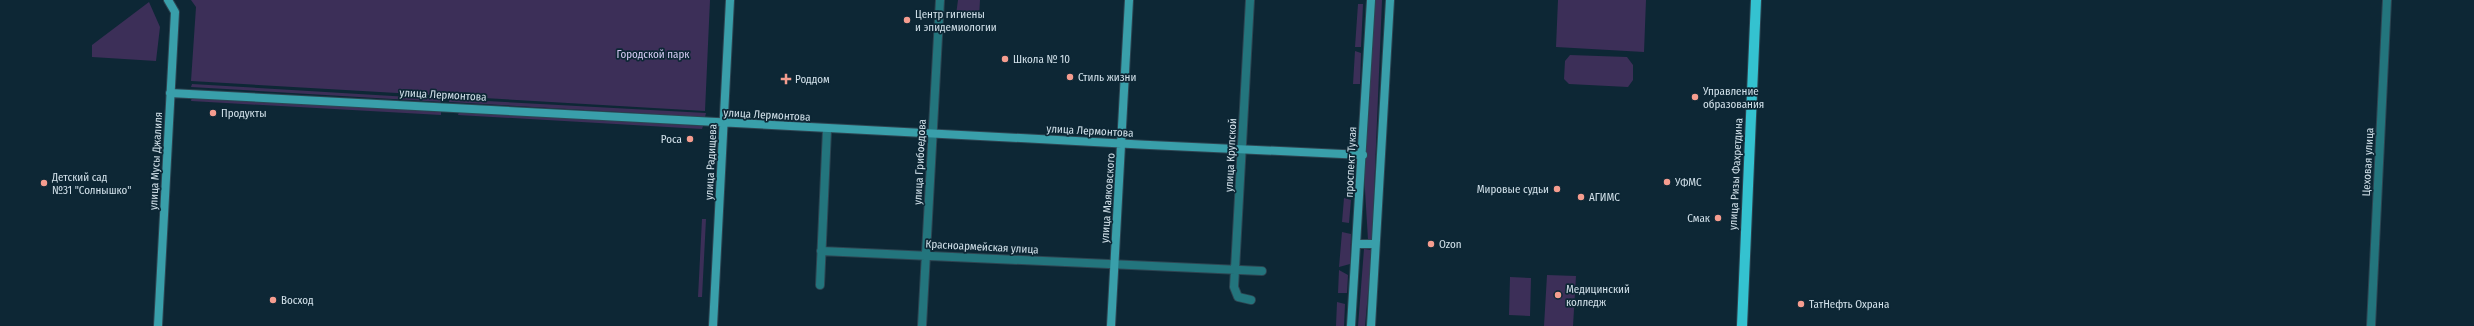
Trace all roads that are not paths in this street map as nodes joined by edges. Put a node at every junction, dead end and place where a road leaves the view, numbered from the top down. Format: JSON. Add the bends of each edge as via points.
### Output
{"nodes":[{"id":1,"x":168,"y":0,"type":"edge"},
{"id":2,"x":730,"y":0,"type":"edge"},
{"id":3,"x":940,"y":0,"type":"edge"},
{"id":4,"x":1129,"y":0,"type":"edge"},
{"id":5,"x":1250,"y":0,"type":"edge"},
{"id":6,"x":1371,"y":0,"type":"edge"},
{"id":7,"x":1390,"y":0,"type":"edge"},
{"id":8,"x":1756,"y":0,"type":"edge"},
{"id":9,"x":2387,"y":0,"type":"edge"},
{"id":10,"x":170,"y":93,"type":"junction"},
{"id":11,"x":724,"y":123,"type":"junction"},
{"id":12,"x":827,"y":130,"type":"junction"},
{"id":13,"x":932,"y":133,"type":"junction"},
{"id":14,"x":1122,"y":144,"type":"junction"},
{"id":15,"x":1242,"y":149,"type":"junction"},
{"id":16,"x":1362,"y":156,"type":"junction"},
{"id":17,"x":1357,"y":244,"type":"junction"},
{"id":18,"x":1375,"y":244,"type":"junction"},
{"id":19,"x":822,"y":251,"type":"junction"},
{"id":20,"x":926,"y":255,"type":"junction"},
{"id":21,"x":1115,"y":265,"type":"junction"},
{"id":22,"x":1234,"y":270,"type":"junction"},
{"id":23,"x":1262,"y":271,"type":"dead end"},
{"id":24,"x":820,"y":285,"type":"dead end"},
{"id":25,"x":1251,"y":300,"type":"dead end"},
{"id":26,"x":158,"y":326,"type":"edge"},
{"id":27,"x":713,"y":326,"type":"edge"},
{"id":28,"x":922,"y":326,"type":"edge"},
{"id":29,"x":1111,"y":326,"type":"edge"},
{"id":30,"x":1352,"y":326,"type":"edge"},
{"id":31,"x":1371,"y":326,"type":"edge"},
{"id":32,"x":1742,"y":326,"type":"edge"},
{"id":33,"x":2371,"y":326,"type":"edge"}],
"edges":[{"from":1,"to":10,"type":"street","name":"улица Мусы Джалиля","via":[[175,12]]},
{"from":2,"to":11,"type":"street","name":"улица Радищева"},
{"from":3,"to":13,"type":"street","name":"улица Грибоедова"},
{"from":4,"to":14,"type":"street","name":"улица Маяковского"},
{"from":5,"to":15,"type":"street","name":"улица Крупской"},
{"from":6,"to":16,"type":"street","name":"проспект Тукая"},
{"from":7,"to":18,"type":"street"},
{"from":8,"to":32,"type":"main road","name":"улица Ризы Фахретдина"},
{"from":9,"to":33,"type":"street","name":"Цеховая улица"},
{"from":10,"to":11,"type":"street","name":"улица Лермонтова","via":[[450,106]]},
{"from":10,"to":26,"type":"street","name":"улица Мусы Джалиля"},
{"from":11,"to":12,"type":"street","name":"улица Лермонтова"},
{"from":11,"to":27,"type":"street","name":"улица Радищева"},
{"from":12,"to":13,"type":"street","name":"улица Лермонтова"},
{"from":12,"to":19,"type":"street"},
{"from":13,"to":14,"type":"street","name":"улица Лермонтова"},
{"from":13,"to":20,"type":"street","name":"улица Грибоедова"},
{"from":14,"to":15,"type":"street","name":"улица Лермонтова"},
{"from":14,"to":21,"type":"street","name":"улица Маяковского"},
{"from":15,"to":16,"type":"street","name":"улица Лермонтова"},
{"from":15,"to":22,"type":"street","name":"улица Крупской"},
{"from":16,"to":17,"type":"street","name":"проспект Тукая"},
{"from":17,"to":18,"type":"street"},
{"from":17,"to":30,"type":"street","name":"проспект Тукая"},
{"from":18,"to":31,"type":"street"},
{"from":19,"to":20,"type":"street","name":"Красноармейская улица"},
{"from":19,"to":24,"type":"street"},
{"from":20,"to":21,"type":"street","name":"Красноармейская улица"},
{"from":20,"to":28,"type":"street","name":"улица Грибоедова"},
{"from":21,"to":22,"type":"street","name":"Красноармейская улица"},
{"from":21,"to":29,"type":"street","name":"улица Маяковского"},
{"from":22,"to":23,"type":"street","name":"Красноармейская улица"},
{"from":22,"to":25,"type":"street","name":"улица Крупской","via":[[1235,292],[1238,297]]}]}
